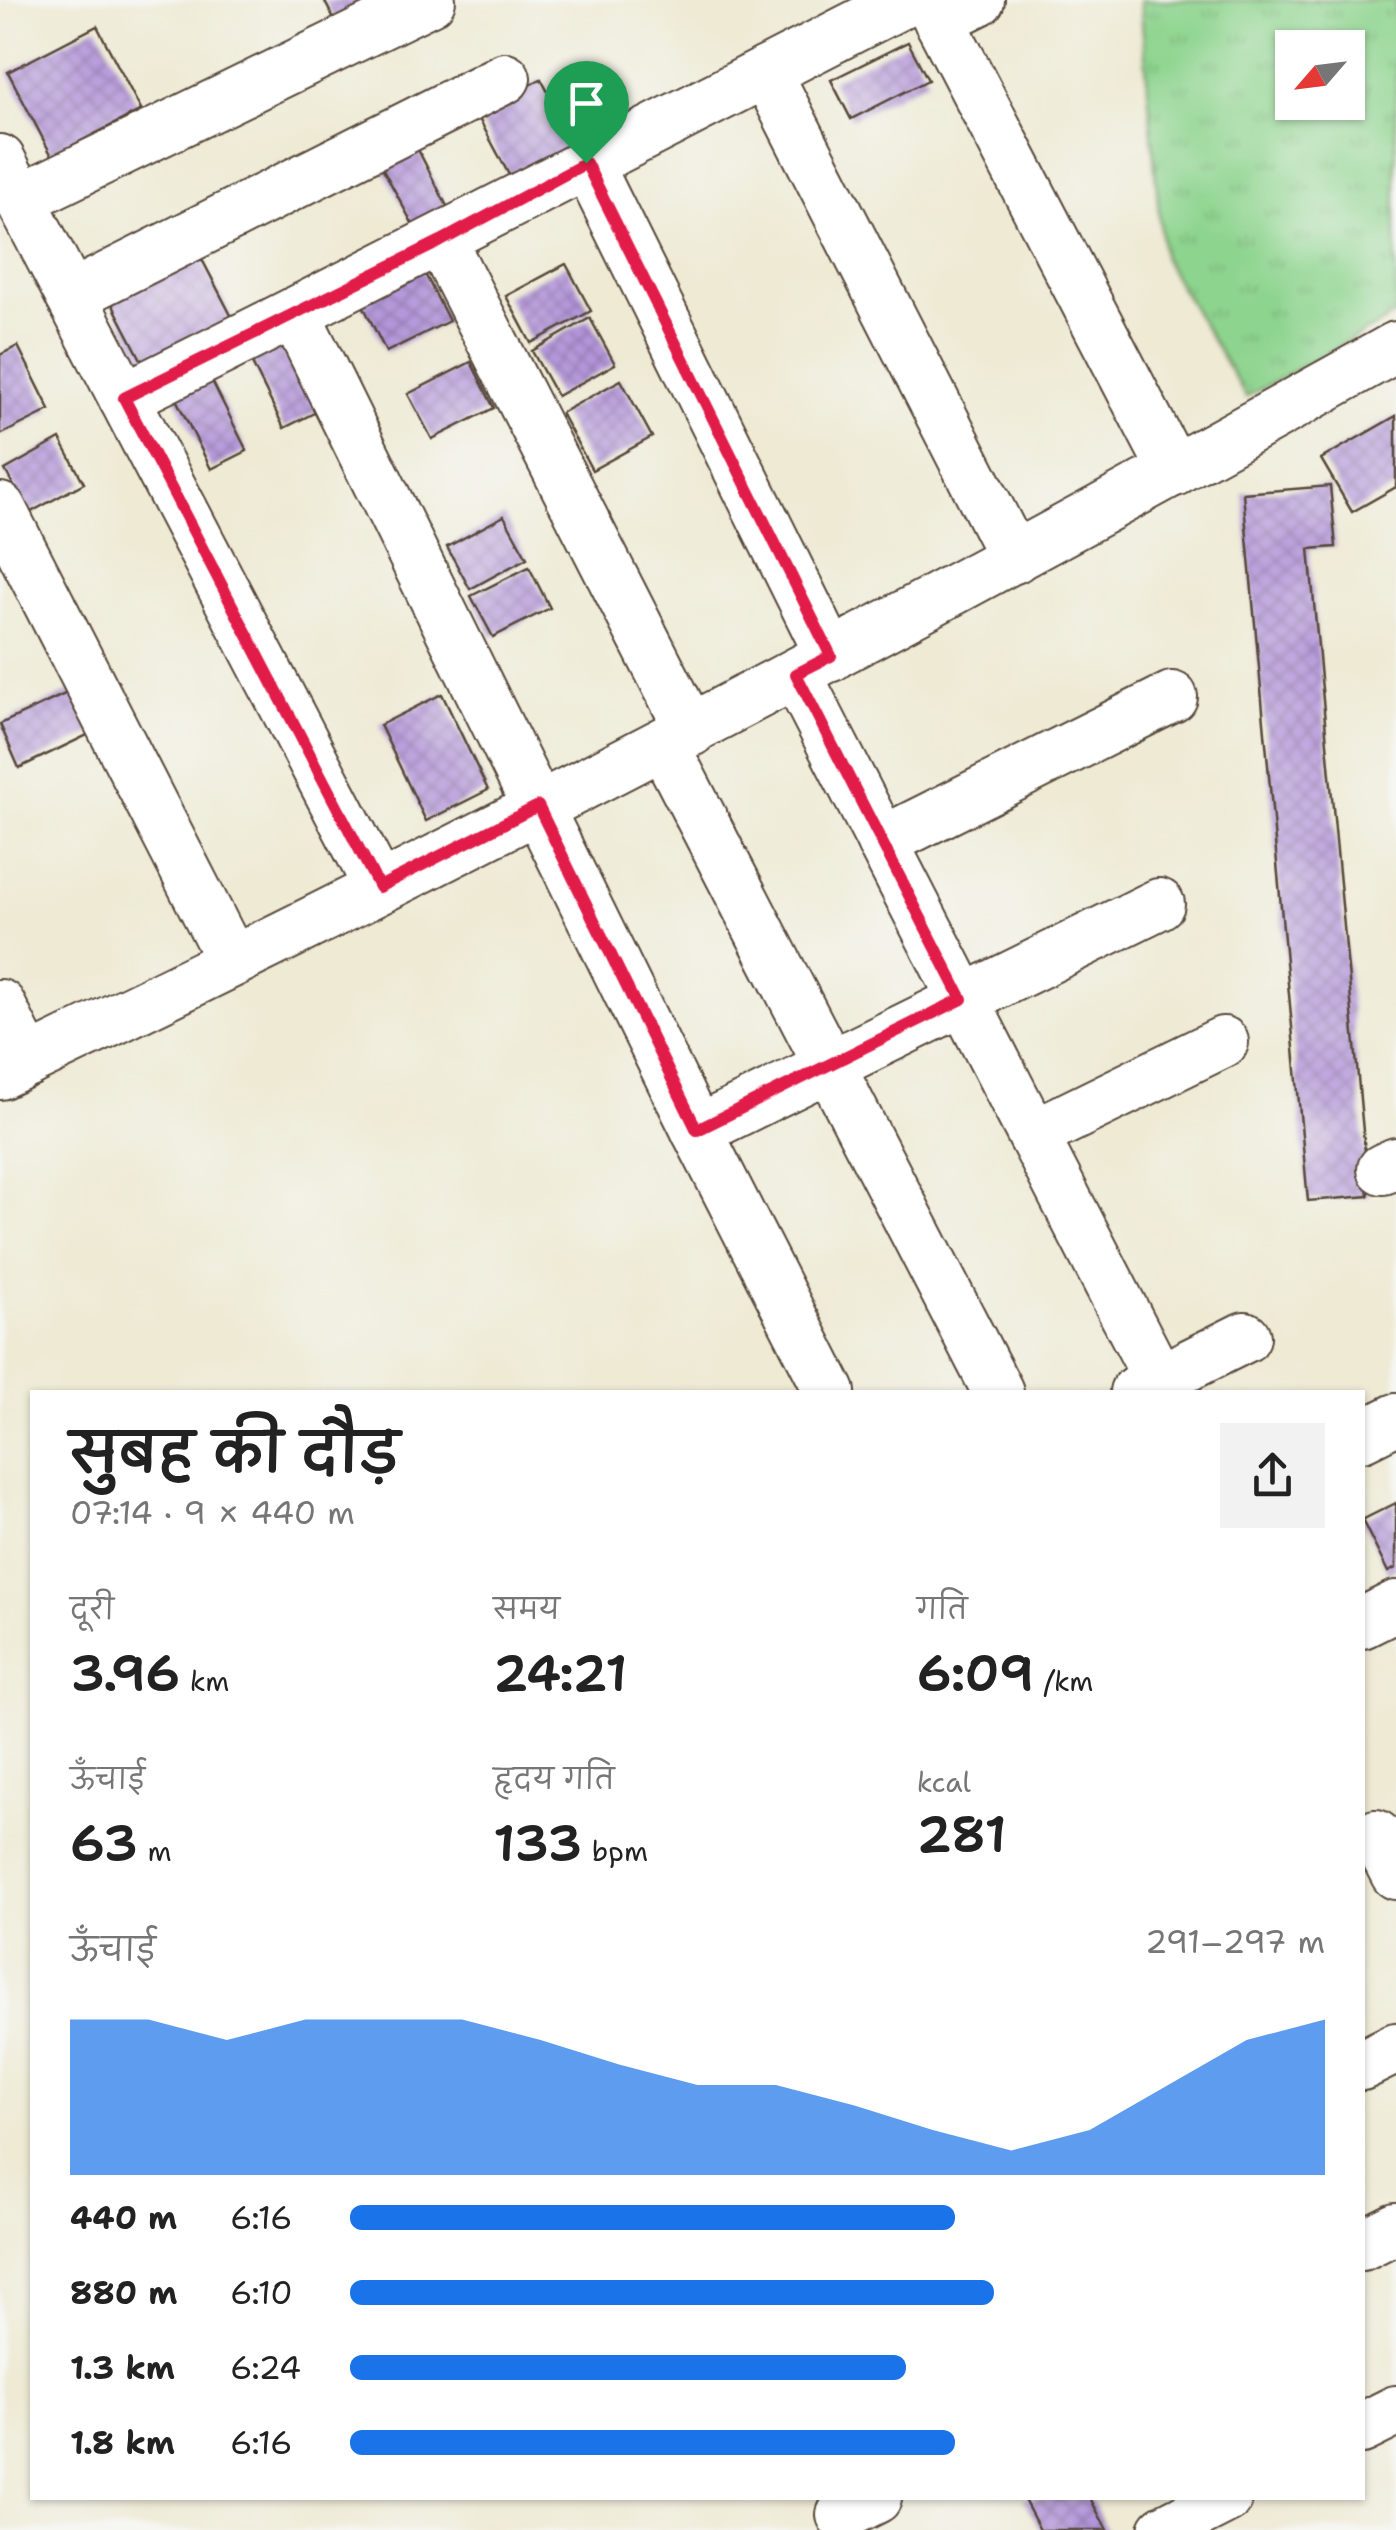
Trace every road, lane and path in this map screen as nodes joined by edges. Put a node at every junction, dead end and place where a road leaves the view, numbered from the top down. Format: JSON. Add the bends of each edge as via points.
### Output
{"nodes":[{"id":1,"x":430,"y":0,"type":"edge"},
{"id":2,"x":939,"y":5,"type":"edge"},
{"id":3,"x":766,"y":72,"type":"junction"},
{"id":4,"x":505,"y":78,"type":"dead end"},
{"id":5,"x":586,"y":163,"type":"junction"},
{"id":6,"x":10,"y":179,"type":"edge"},
{"id":7,"x":441,"y":241,"type":"junction"},
{"id":8,"x":70,"y":296,"type":"junction"},
{"id":9,"x":295,"y":314,"type":"junction"},
{"id":10,"x":1396,"y":347,"type":"edge"},
{"id":11,"x":124,"y":398,"type":"junction"},
{"id":12,"x":1174,"y":471,"type":"junction"},
{"id":13,"x":0,"y":508,"type":"edge"},
{"id":14,"x":1014,"y":558,"type":"junction"},
{"id":15,"x":814,"y":665,"type":"junction"},
{"id":16,"x":1172,"y":697,"type":"dead end"},
{"id":17,"x":677,"y":737,"type":"junction"},
{"id":18,"x":538,"y":806,"type":"junction"},
{"id":19,"x":882,"y":842,"type":"junction"},
{"id":20,"x":379,"y":887,"type":"junction"},
{"id":21,"x":1159,"y":904,"type":"dead end"},
{"id":22,"x":232,"y":961,"type":"junction"},
{"id":23,"x":962,"y":999,"type":"junction"},
{"id":24,"x":0,"y":1006,"type":"edge"},
{"id":25,"x":1223,"y":1042,"type":"dead end"},
{"id":26,"x":828,"y":1066,"type":"junction"},
{"id":27,"x":14,"y":1068,"type":"edge"},
{"id":28,"x":697,"y":1130,"type":"junction"},
{"id":29,"x":1032,"y":1135,"type":"junction"},
{"id":30,"x":1245,"y":1337,"type":"dead end"},
{"id":31,"x":1147,"y":1386,"type":"edge"},
{"id":32,"x":829,"y":1390,"type":"edge"},
{"id":33,"x":997,"y":1390,"type":"edge"},
{"id":34,"x":1396,"y":1419,"type":"edge"},
{"id":35,"x":1365,"y":1434,"type":"edge"},
{"id":36,"x":1396,"y":1606,"type":"edge"},
{"id":37,"x":1365,"y":1622,"type":"edge"},
{"id":38,"x":1396,"y":2048,"type":"edge"},
{"id":39,"x":1365,"y":2064,"type":"edge"},
{"id":40,"x":1396,"y":2228,"type":"edge"},
{"id":41,"x":1365,"y":2244,"type":"edge"},
{"id":42,"x":1396,"y":2411,"type":"edge"},
{"id":43,"x":1365,"y":2426,"type":"edge"},
{"id":44,"x":1223,"y":2500,"type":"edge"},
{"id":45,"x":1164,"y":2530,"type":"edge"}],
"edges":[{"from":1,"to":6,"type":"street"},
{"from":2,"to":3,"type":"street"},
{"from":2,"to":12,"type":"street"},
{"from":3,"to":5,"type":"street"},
{"from":3,"to":14,"type":"street"},
{"from":4,"to":8,"type":"street"},
{"from":5,"to":7,"type":"street"},
{"from":5,"to":15,"type":"street"},
{"from":6,"to":8,"type":"street"},
{"from":7,"to":9,"type":"street"},
{"from":7,"to":17,"type":"street"},
{"from":8,"to":11,"type":"street"},
{"from":9,"to":11,"type":"street"},
{"from":9,"to":18,"type":"street"},
{"from":10,"to":12,"type":"street"},
{"from":11,"to":20,"type":"street"},
{"from":12,"to":14,"type":"street"},
{"from":13,"to":22,"type":"street"},
{"from":14,"to":15,"type":"street"},
{"from":15,"to":17,"type":"street"},
{"from":15,"to":19,"type":"street"},
{"from":16,"to":19,"type":"street"},
{"from":17,"to":18,"type":"street"},
{"from":17,"to":26,"type":"street"},
{"from":18,"to":20,"type":"street"},
{"from":18,"to":28,"type":"street"},
{"from":19,"to":23,"type":"street"},
{"from":20,"to":22,"type":"street"},
{"from":21,"to":23,"type":"street"},
{"from":22,"to":27,"type":"street"},
{"from":23,"to":26,"type":"street"},
{"from":23,"to":29,"type":"street"},
{"from":24,"to":27,"type":"street"},
{"from":25,"to":29,"type":"street"},
{"from":26,"to":28,"type":"street"},
{"from":26,"to":33,"type":"street"},
{"from":28,"to":32,"type":"street"},
{"from":29,"to":31,"type":"street"},
{"from":30,"to":31,"type":"street"},
{"from":34,"to":35,"type":"street"},
{"from":36,"to":37,"type":"street"},
{"from":38,"to":39,"type":"street"},
{"from":40,"to":41,"type":"street"},
{"from":42,"to":43,"type":"street"},
{"from":44,"to":45,"type":"street"}]}
